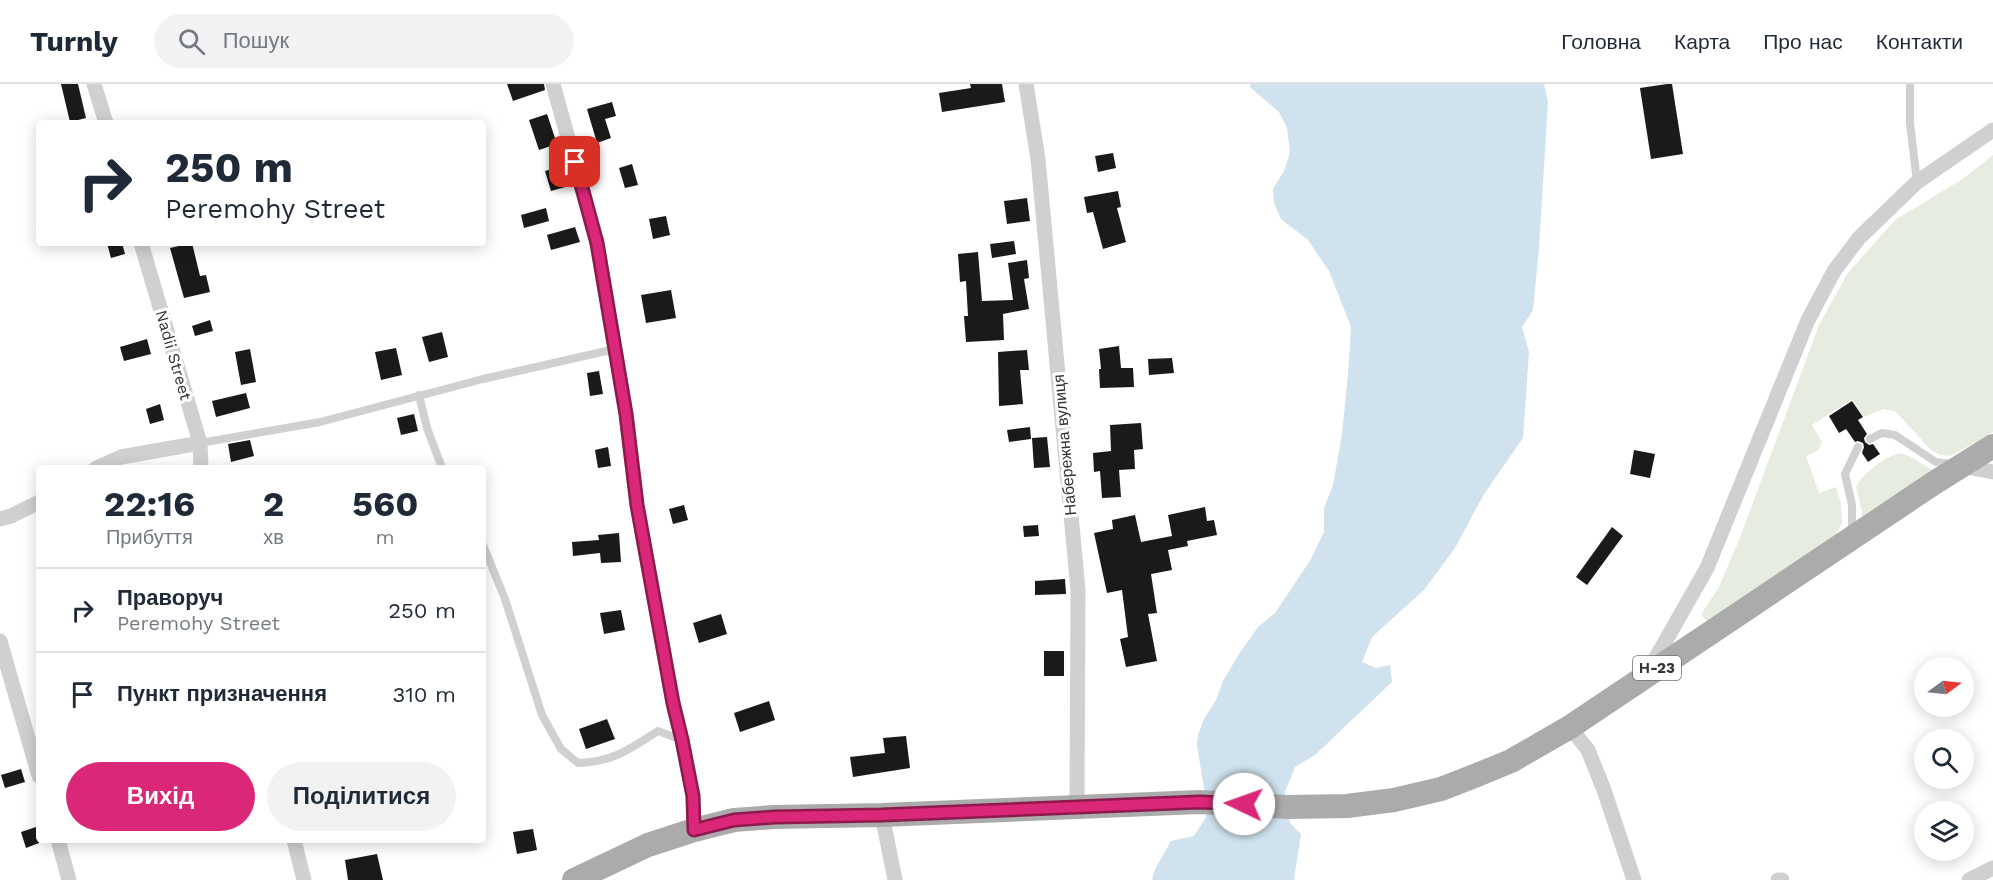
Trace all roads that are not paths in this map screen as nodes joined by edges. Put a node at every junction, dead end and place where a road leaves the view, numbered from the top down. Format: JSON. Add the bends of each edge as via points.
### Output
{"nodes":[{"id":1,"x":94,"y":84,"type":"edge"},
{"id":2,"x":553,"y":84,"type":"edge"},
{"id":3,"x":1026,"y":84,"type":"edge"},
{"id":4,"x":1911,"y":84,"type":"edge"},
{"id":5,"x":105,"y":120,"type":"edge"},
{"id":6,"x":1993,"y":130,"type":"edge"},
{"id":7,"x":1917,"y":182,"type":"junction"},
{"id":8,"x":142,"y":246,"type":"edge"},
{"id":9,"x":615,"y":349,"type":"junction"},
{"id":10,"x":419,"y":395,"type":"junction"},
{"id":11,"x":1870,"y":439,"type":"dead end"},
{"id":12,"x":200,"y":443,"type":"junction"},
{"id":13,"x":1993,"y":446,"type":"edge"},
{"id":14,"x":1858,"y":447,"type":"dead end"},
{"id":15,"x":104,"y":465,"type":"edge"},
{"id":16,"x":201,"y":465,"type":"edge"},
{"id":17,"x":441,"y":465,"type":"edge"},
{"id":18,"x":1961,"y":466,"type":"junction"},
{"id":19,"x":1993,"y":472,"type":"edge"},
{"id":20,"x":36,"y":504,"type":"edge"},
{"id":21,"x":0,"y":519,"type":"edge"},
{"id":22,"x":1852,"y":538,"type":"junction"},
{"id":23,"x":486,"y":553,"type":"edge"},
{"id":24,"x":0,"y":641,"type":"edge"},
{"id":25,"x":1646,"y":676,"type":"junction"},
{"id":26,"x":1570,"y":727,"type":"junction"},
{"id":27,"x":682,"y":740,"type":"junction"},
{"id":28,"x":36,"y":766,"type":"edge"},
{"id":29,"x":1077,"y":807,"type":"junction"},
{"id":30,"x":882,"y":815,"type":"junction"},
{"id":31,"x":694,"y":830,"type":"junction"},
{"id":32,"x":59,"y":843,"type":"edge"},
{"id":33,"x":295,"y":843,"type":"edge"},
{"id":34,"x":1993,"y":868,"type":"edge"},
{"id":35,"x":69,"y":880,"type":"edge"},
{"id":36,"x":304,"y":880,"type":"edge"},
{"id":37,"x":574,"y":880,"type":"edge"},
{"id":38,"x":895,"y":880,"type":"edge"},
{"id":39,"x":1634,"y":880,"type":"edge"},
{"id":40,"x":1969,"y":880,"type":"edge"}],
"edges":[{"from":1,"to":5,"type":"street"},
{"from":2,"to":9,"type":"street","via":[[597,243]]},
{"from":3,"to":29,"type":"street","name":"Набережна вулиця","via":[[1038,159],[1078,590]]},
{"from":4,"to":7,"type":"lane","via":[[1910,123]]},
{"from":6,"to":7,"type":"street"},
{"from":7,"to":25,"type":"street","via":[[1859,238],[1834,271],[1808,320],[1707,568]]},
{"from":8,"to":12,"type":"street","name":"Nadii Street"},
{"from":9,"to":10,"type":"lane"},
{"from":9,"to":27,"type":"street","via":[[637,505]]},
{"from":10,"to":12,"type":"lane","via":[[320,422]]},
{"from":10,"to":17,"type":"lane"},
{"from":11,"to":18,"type":"lane","via":[[1882,433],[1895,435],[1936,462]]},
{"from":12,"to":15,"type":"street"},
{"from":12,"to":16,"type":"street","name":"Nadii Street"},
{"from":13,"to":18,"type":"main road","number":"Н-23"},
{"from":14,"to":22,"type":"lane","via":[[1845,474],[1852,505]]},
{"from":18,"to":19,"type":"street"},
{"from":18,"to":22,"type":"main road","number":"Н-23"},
{"from":20,"to":21,"type":"street"},
{"from":22,"to":25,"type":"main road","number":"Н-23"},
{"from":23,"to":27,"type":"lane","via":[[542,715],[561,749],[578,763],[600,762],[633,748],[658,731]]},
{"from":24,"to":28,"type":"street"},
{"from":25,"to":26,"type":"main road","number":"Н-23"},
{"from":26,"to":29,"type":"main road","number":"Н-23","via":[[1511,761],[1441,789],[1394,800],[1347,806],[1200,802]]},
{"from":26,"to":39,"type":"street","via":[[1588,750]]},
{"from":27,"to":31,"type":"street","via":[[693,796]]},
{"from":29,"to":30,"type":"main road","number":"Н-23"},
{"from":30,"to":31,"type":"main road","number":"Н-23","via":[[734,820]]},
{"from":30,"to":38,"type":"street"},
{"from":31,"to":37,"type":"main road","number":"Н-23","via":[[648,845]]},
{"from":32,"to":35,"type":"street"},
{"from":33,"to":36,"type":"street"},
{"from":34,"to":40,"type":"street"}]}
